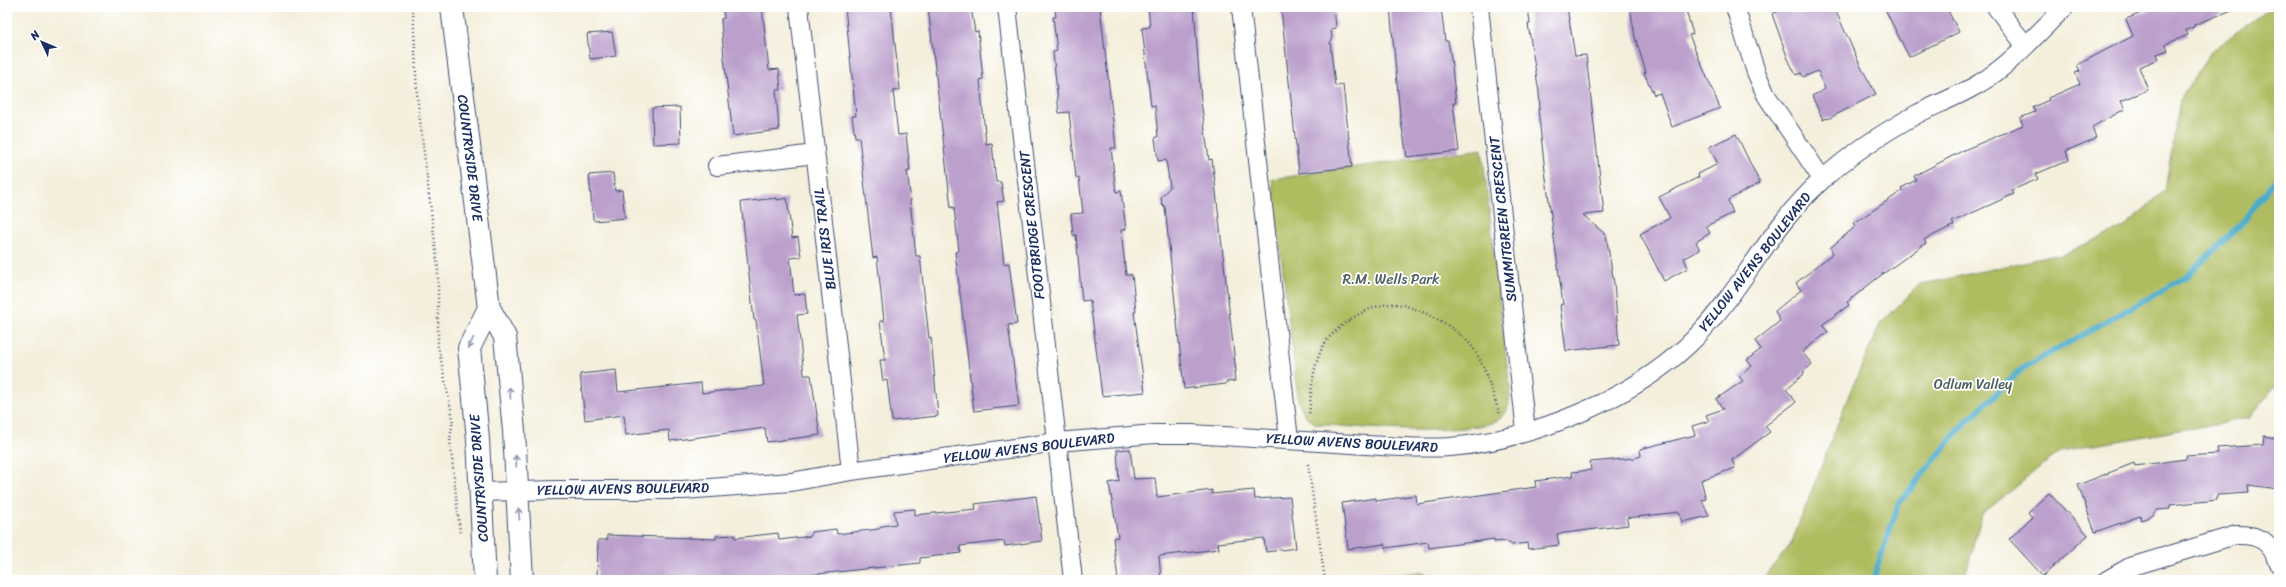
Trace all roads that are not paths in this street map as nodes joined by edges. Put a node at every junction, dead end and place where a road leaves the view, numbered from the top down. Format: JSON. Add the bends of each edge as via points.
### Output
{"nodes":[{"id":1,"x":452,"y":7,"type":"edge"},
{"id":2,"x":798,"y":7,"type":"edge"},
{"id":3,"x":1007,"y":7,"type":"edge"},
{"id":4,"x":1241,"y":7,"type":"edge"},
{"id":5,"x":1479,"y":7,"type":"edge"},
{"id":6,"x":1735,"y":7,"type":"edge"},
{"id":7,"x":1996,"y":7,"type":"edge"},
{"id":8,"x":2065,"y":7,"type":"edge"},
{"id":9,"x":2025,"y":45,"type":"junction"},
{"id":10,"x":815,"y":154,"type":"junction"},
{"id":11,"x":717,"y":166,"type":"dead end"},
{"id":12,"x":1822,"y":180,"type":"junction"},
{"id":13,"x":489,"y":308,"type":"junction"},
{"id":14,"x":1526,"y":432,"type":"junction"},
{"id":15,"x":1289,"y":440,"type":"junction"},
{"id":16,"x":1057,"y":442,"type":"junction"},
{"id":17,"x":851,"y":471,"type":"junction"},
{"id":18,"x":518,"y":491,"type":"junction"},
{"id":19,"x":481,"y":492,"type":"junction"},
{"id":20,"x":2279,"y":564,"type":"edge"},
{"id":21,"x":485,"y":580,"type":"edge"},
{"id":22,"x":522,"y":580,"type":"edge"},
{"id":23,"x":1073,"y":580,"type":"edge"},
{"id":24,"x":2107,"y":580,"type":"edge"}],
"edges":[{"from":1,"to":13,"type":"main road","name":"COUNTRYSIDE DRIVE"},
{"from":2,"to":10,"type":"street","name":"BLUE IRIS TRAIL"},
{"from":3,"to":16,"type":"street","name":"FOOTBRIDGE CRESCENT"},
{"from":4,"to":15,"type":"street"},
{"from":5,"to":14,"type":"street","name":"SUMMITGREEN CRESCENT"},
{"from":6,"to":12,"type":"street","via":[[1766,95]]},
{"from":7,"to":9,"type":"street"},
{"from":8,"to":9,"type":"street","name":"YELLOW AVENS BOULEVARD"},
{"from":9,"to":12,"type":"street","name":"YELLOW AVENS BOULEVARD","via":[[1997,72],[1979,84],[1919,113],[1869,143]]},
{"from":10,"to":11,"type":"street"},
{"from":10,"to":17,"type":"street","name":"BLUE IRIS TRAIL"},
{"from":12,"to":14,"type":"street","name":"YELLOW AVENS BOULEVARD","via":[[1803,197],[1724,305],[1687,346],[1662,367],[1613,396],[1571,416]]},
{"from":18,"to":13,"type":"main road","name":"COUNTRYSIDE DRIVE","one_way":true,"via":[[505,337]]},
{"from":13,"to":19,"type":"main road","name":"COUNTRYSIDE DRIVE","one_way":true,"via":[[469,348]]},
{"from":14,"to":15,"type":"street","name":"YELLOW AVENS BOULEVARD","via":[[1487,442],[1432,447]]},
{"from":15,"to":16,"type":"street","name":"YELLOW AVENS BOULEVARD","via":[[1155,434]]},
{"from":16,"to":17,"type":"street","name":"YELLOW AVENS BOULEVARD"},
{"from":16,"to":23,"type":"street","name":"FOOTBRIDGE CRESCENT"},
{"from":17,"to":18,"type":"street","name":"YELLOW AVENS BOULEVARD","via":[[791,482],[683,490]]},
{"from":18,"to":19,"type":"street","name":"YELLOW AVENS BOULEVARD"},
{"from":22,"to":18,"type":"main road","name":"COUNTRYSIDE DRIVE","one_way":true},
{"from":19,"to":21,"type":"main road","name":"COUNTRYSIDE DRIVE"},
{"from":20,"to":24,"type":"street","via":[[2274,551],[2265,542],[2252,535],[2236,535],[2130,567]]}]}
